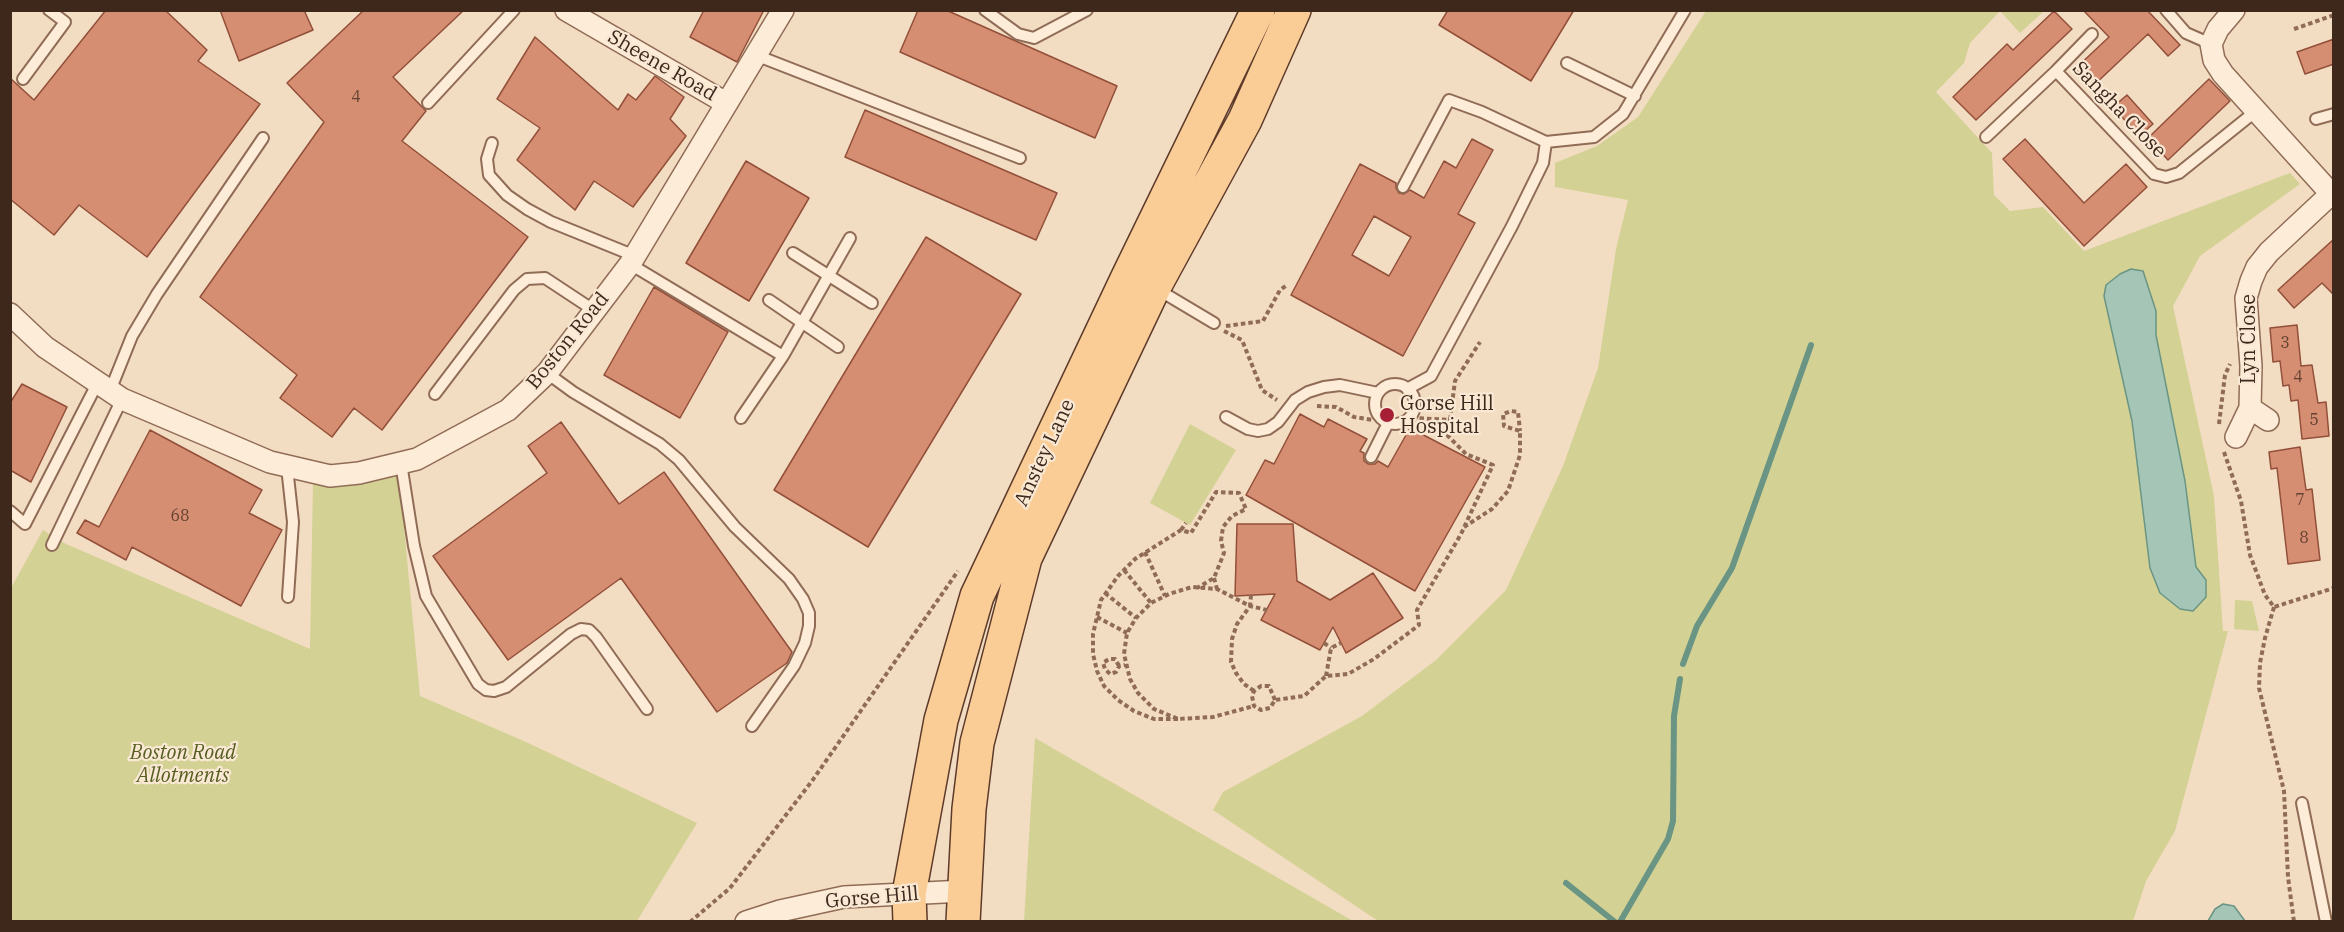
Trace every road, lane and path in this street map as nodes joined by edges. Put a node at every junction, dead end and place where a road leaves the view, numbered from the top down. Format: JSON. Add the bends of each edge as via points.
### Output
{"nodes":[{"id":1,"x":49,"y":10,"type":"edge"},
{"id":2,"x":514,"y":10,"type":"edge"},
{"id":3,"x":566,"y":10,"type":"edge"},
{"id":4,"x":783,"y":10,"type":"edge"},
{"id":5,"x":985,"y":10,"type":"edge"},
{"id":6,"x":1087,"y":10,"type":"edge"},
{"id":7,"x":1258,"y":10,"type":"edge"},
{"id":8,"x":1294,"y":10,"type":"edge"},
{"id":9,"x":1685,"y":10,"type":"edge"},
{"id":10,"x":2166,"y":10,"type":"edge"},
{"id":11,"x":2234,"y":10,"type":"edge"},
{"id":12,"x":2334,"y":15,"type":"edge"},
{"id":13,"x":2294,"y":29,"type":"dead end"},
{"id":14,"x":2092,"y":34,"type":"dead end"},
{"id":15,"x":2211,"y":44,"type":"junction"},
{"id":16,"x":758,"y":56,"type":"junction"},
{"id":17,"x":1567,"y":63,"type":"dead end"},
{"id":18,"x":2056,"y":71,"type":"junction"},
{"id":19,"x":23,"y":79,"type":"dead end"},
{"id":20,"x":1635,"y":96,"type":"junction"},
{"id":21,"x":428,"y":103,"type":"dead end"},
{"id":22,"x":726,"y":103,"type":"junction"},
{"id":23,"x":2256,"y":111,"type":"junction"},
{"id":24,"x":2334,"y":114,"type":"edge"},
{"id":25,"x":2316,"y":119,"type":"dead end"},
{"id":26,"x":1986,"y":137,"type":"dead end"},
{"id":27,"x":263,"y":138,"type":"dead end"},
{"id":28,"x":1546,"y":142,"type":"junction"},
{"id":29,"x":492,"y":143,"type":"dead end"},
{"id":30,"x":1020,"y":158,"type":"dead end"},
{"id":31,"x":1403,"y":187,"type":"dead end"},
{"id":32,"x":2332,"y":196,"type":"edge"},
{"id":33,"x":850,"y":238,"type":"dead end"},
{"id":34,"x":793,"y":253,"type":"dead end"},
{"id":35,"x":633,"y":260,"type":"junction"},
{"id":36,"x":829,"y":276,"type":"junction"},
{"id":37,"x":1287,"y":285,"type":"dead end"},
{"id":38,"x":1154,"y":287,"type":"junction"},
{"id":39,"x":769,"y":300,"type":"dead end"},
{"id":40,"x":872,"y":303,"type":"dead end"},
{"id":41,"x":595,"y":310,"type":"junction"},
{"id":42,"x":10,"y":314,"type":"edge"},
{"id":43,"x":802,"y":323,"type":"junction"},
{"id":44,"x":1214,"y":323,"type":"joint"},
{"id":45,"x":1480,"y":342,"type":"dead end"},
{"id":46,"x":838,"y":347,"type":"dead end"},
{"id":47,"x":783,"y":356,"type":"junction"},
{"id":48,"x":548,"y":373,"type":"junction"},
{"id":49,"x":1407,"y":389,"type":"junction"},
{"id":50,"x":110,"y":391,"type":"junction"},
{"id":51,"x":1378,"y":393,"type":"junction"},
{"id":52,"x":435,"y":394,"type":"dead end"},
{"id":53,"x":2250,"y":408,"type":"junction"},
{"id":54,"x":1411,"y":415,"type":"junction"},
{"id":55,"x":1226,"y":417,"type":"dead end"},
{"id":56,"x":741,"y":418,"type":"dead end"},
{"id":57,"x":1450,"y":420,"type":"junction"},
{"id":58,"x":2268,"y":420,"type":"dead end"},
{"id":59,"x":1388,"y":423,"type":"junction"},
{"id":60,"x":1520,"y":431,"type":"junction"},
{"id":61,"x":2236,"y":437,"type":"dead end"},
{"id":62,"x":1371,"y":457,"type":"dead end"},
{"id":63,"x":401,"y":463,"type":"junction"},
{"id":64,"x":287,"y":467,"type":"junction"},
{"id":65,"x":10,"y":511,"type":"edge"},
{"id":66,"x":1186,"y":523,"type":"dead end"},
{"id":67,"x":1464,"y":528,"type":"junction"},
{"id":68,"x":1181,"y":530,"type":"junction"},
{"id":69,"x":52,"y":544,"type":"dead end"},
{"id":70,"x":1145,"y":552,"type":"junction"},
{"id":71,"x":960,"y":568,"type":"dead end"},
{"id":72,"x":1124,"y":570,"type":"junction"},
{"id":73,"x":1214,"y":578,"type":"junction"},
{"id":74,"x":1197,"y":588,"type":"junction"},
{"id":75,"x":1217,"y":590,"type":"junction"},
{"id":76,"x":1106,"y":593,"type":"junction"},
{"id":77,"x":1251,"y":595,"type":"dead end"},
{"id":78,"x":1165,"y":596,"type":"junction"},
{"id":79,"x":288,"y":597,"type":"dead end"},
{"id":80,"x":1151,"y":603,"type":"junction"},
{"id":81,"x":1250,"y":606,"type":"junction"},
{"id":82,"x":2274,"y":607,"type":"dead end"},
{"id":83,"x":1267,"y":610,"type":"dead end"},
{"id":84,"x":1097,"y":617,"type":"junction"},
{"id":85,"x":1136,"y":618,"type":"junction"},
{"id":86,"x":1127,"y":633,"type":"junction"},
{"id":87,"x":1324,"y":643,"type":"dead end"},
{"id":88,"x":1341,"y":643,"type":"dead end"},
{"id":89,"x":1331,"y":648,"type":"junction"},
{"id":90,"x":1119,"y":666,"type":"junction"},
{"id":91,"x":1125,"y":666,"type":"junction"},
{"id":92,"x":1105,"y":669,"type":"junction"},
{"id":93,"x":1097,"y":671,"type":"junction"},
{"id":94,"x":1326,"y":676,"type":"junction"},
{"id":95,"x":1254,"y":691,"type":"junction"},
{"id":96,"x":1275,"y":700,"type":"junction"},
{"id":97,"x":1254,"y":705,"type":"junction"},
{"id":98,"x":647,"y":709,"type":"dead end"},
{"id":99,"x":1178,"y":719,"type":"junction"},
{"id":100,"x":753,"y":726,"type":"dead end"},
{"id":101,"x":2302,"y":803,"type":"dead end"},
{"id":102,"x":964,"y":906,"type":"edge"},
{"id":103,"x":909,"y":908,"type":"edge"},
{"id":104,"x":690,"y":921,"type":"edge"},
{"id":105,"x":746,"y":921,"type":"edge"},
{"id":106,"x":2294,"y":921,"type":"edge"},
{"id":107,"x":2326,"y":921,"type":"edge"}],
"edges":[{"from":1,"to":19,"type":"lane","via":[[64,22]]},
{"from":2,"to":21,"type":"lane"},
{"from":3,"to":22,"type":"street","name":"Sheene Road"},
{"from":4,"to":16,"type":"street","name":"Boston Road"},
{"from":5,"to":6,"type":"lane","via":[[1018,34],[1034,39]]},
{"from":7,"to":103,"type":"main road","name":"Anstey Lane","via":[[977,596],[941,720]]},
{"from":8,"to":38,"type":"main road","name":"Anstey Lane","via":[[1245,120]]},
{"from":9,"to":20,"type":"lane"},
{"from":10,"to":15,"type":"lane","via":[[2186,33]]},
{"from":11,"to":15,"type":"street"},
{"from":12,"to":13,"type":"path"},
{"from":14,"to":18,"type":"lane","name":"Sangha Close"},
{"from":15,"to":23,"type":"street","via":[[2214,60],[2223,74]]},
{"from":16,"to":22,"type":"street","name":"Boston Road"},
{"from":16,"to":30,"type":"lane"},
{"from":17,"to":20,"type":"lane"},
{"from":18,"to":23,"type":"lane","name":"Sangha Close","via":[[2154,174],[2166,177],[2180,173]]},
{"from":18,"to":26,"type":"lane"},
{"from":20,"to":28,"type":"lane","via":[[1623,114],[1594,137]]},
{"from":22,"to":35,"type":"street","name":"Boston Road"},
{"from":23,"to":32,"type":"street"},
{"from":24,"to":25,"type":"lane"},
{"from":27,"to":50,"type":"lane","via":[[157,294],[132,336]]},
{"from":28,"to":31,"type":"lane","via":[[1449,100]]},
{"from":28,"to":49,"type":"lane","via":[[1543,163],[1431,376]]},
{"from":29,"to":35,"type":"lane","via":[[487,159],[489,176],[507,195],[551,222]]},
{"from":32,"to":53,"type":"street","name":"Lyn Close","via":[[2269,252],[2251,281],[2246,298]]},
{"from":33,"to":36,"type":"lane"},
{"from":34,"to":36,"type":"lane"},
{"from":35,"to":41,"type":"street","name":"Boston Road"},
{"from":35,"to":47,"type":"lane"},
{"from":36,"to":40,"type":"lane"},
{"from":36,"to":43,"type":"lane"},
{"from":37,"to":44,"type":"path","via":[[1280,290],[1263,321],[1226,326]]},
{"from":38,"to":44,"type":"lane"},
{"from":38,"to":102,"type":"main road","name":"Anstey Lane","via":[[1025,558],[977,743]]},
{"from":39,"to":43,"type":"lane"},
{"from":41,"to":48,"type":"street","name":"Boston Road"},
{"from":41,"to":52,"type":"lane","via":[[545,278],[527,279],[514,290]]},
{"from":42,"to":50,"type":"street","name":"Boston Road","via":[[45,348]]},
{"from":43,"to":46,"type":"lane"},
{"from":43,"to":47,"type":"lane"},
{"from":45,"to":57,"type":"path","via":[[1455,381]]},
{"from":47,"to":56,"type":"lane"},
{"from":48,"to":63,"type":"street","name":"Boston Road","via":[[508,410],[417,459]]},
{"from":48,"to":100,"type":"lane","via":[[679,460],[803,599],[809,626],[805,644]]},
{"from":49,"to":51,"type":"lane","via":[[1388,385]]},
{"from":49,"to":54,"type":"lane","via":[[1414,404]]},
{"from":50,"to":64,"type":"street","name":"Boston Road"},
{"from":50,"to":65,"type":"lane","via":[[25,524]]},
{"from":50,"to":69,"type":"lane"},
{"from":51,"to":55,"type":"lane","via":[[1340,385],[1308,392],[1268,429],[1248,429]]},
{"from":51,"to":59,"type":"lane","via":[[1374,405],[1378,416]]},
{"from":53,"to":58,"type":"street","name":"Lyn Close"},
{"from":53,"to":61,"type":"street","name":"Lyn Close"},
{"from":54,"to":57,"type":"path"},
{"from":54,"to":59,"type":"lane","via":[[1403,422]]},
{"from":57,"to":67,"type":"path","via":[[1448,436],[1466,454],[1493,465]]},
{"from":59,"to":62,"type":"lane"},
{"from":60,"to":60,"type":"path","via":[[1504,426],[1503,414],[1518,412]]},
{"from":60,"to":67,"type":"path","via":[[1520,455],[1508,491],[1492,509]]},
{"from":63,"to":64,"type":"street","name":"Boston Road","via":[[330,476]]},
{"from":63,"to":98,"type":"lane","via":[[426,596],[478,684],[494,691],[506,687],[571,634],[589,630]]},
{"from":64,"to":79,"type":"lane","via":[[293,522]]},
{"from":66,"to":68,"type":"path"},
{"from":67,"to":94,"type":"path","via":[[1417,610],[1419,625],[1348,674]]},
{"from":68,"to":70,"type":"path"},
{"from":68,"to":73,"type":"path","via":[[1191,533],[1216,492],[1239,493],[1246,509],[1232,516],[1223,527],[1224,553]]},
{"from":70,"to":72,"type":"path"},
{"from":70,"to":78,"type":"path"},
{"from":71,"to":104,"type":"path","via":[[806,790],[730,888]]},
{"from":72,"to":76,"type":"path"},
{"from":72,"to":80,"type":"path"},
{"from":73,"to":74,"type":"path"},
{"from":73,"to":75,"type":"path"},
{"from":74,"to":75,"type":"path"},
{"from":74,"to":78,"type":"path"},
{"from":75,"to":81,"type":"path"},
{"from":76,"to":84,"type":"path"},
{"from":76,"to":85,"type":"path"},
{"from":77,"to":81,"type":"path"},
{"from":78,"to":80,"type":"path"},
{"from":80,"to":85,"type":"path"},
{"from":81,"to":83,"type":"path"},
{"from":81,"to":95,"type":"path","via":[[1236,624],[1230,651],[1236,673]]},
{"from":82,"to":106,"type":"path","via":[[2260,663],[2259,688],[2284,791]]},
{"from":84,"to":86,"type":"path"},
{"from":84,"to":93,"type":"path","via":[[1093,654]]},
{"from":85,"to":86,"type":"path"},
{"from":86,"to":91,"type":"path"},
{"from":87,"to":89,"type":"path"},
{"from":88,"to":89,"type":"path"},
{"from":89,"to":94,"type":"path"},
{"from":90,"to":91,"type":"path"},
{"from":90,"to":92,"type":"path","via":[[1110,674]]},
{"from":90,"to":92,"type":"path","via":[[1109,658],[1103,663]]},
{"from":91,"to":99,"type":"path","via":[[1138,693],[1154,709]]},
{"from":92,"to":93,"type":"path"},
{"from":93,"to":99,"type":"path","via":[[1104,686],[1134,711],[1154,719]]},
{"from":94,"to":96,"type":"path","via":[[1304,696]]},
{"from":95,"to":96,"type":"path","via":[[1269,686]]},
{"from":95,"to":97,"type":"path"},
{"from":96,"to":97,"type":"path","via":[[1270,708],[1261,710]]},
{"from":97,"to":99,"type":"path","via":[[1213,717]]},
{"from":101,"to":107,"type":"lane"},
{"from":102,"to":103,"type":"street","name":"Gorse Hill"},
{"from":103,"to":105,"type":"street","name":"Gorse Hill","via":[[844,897]]}]}
